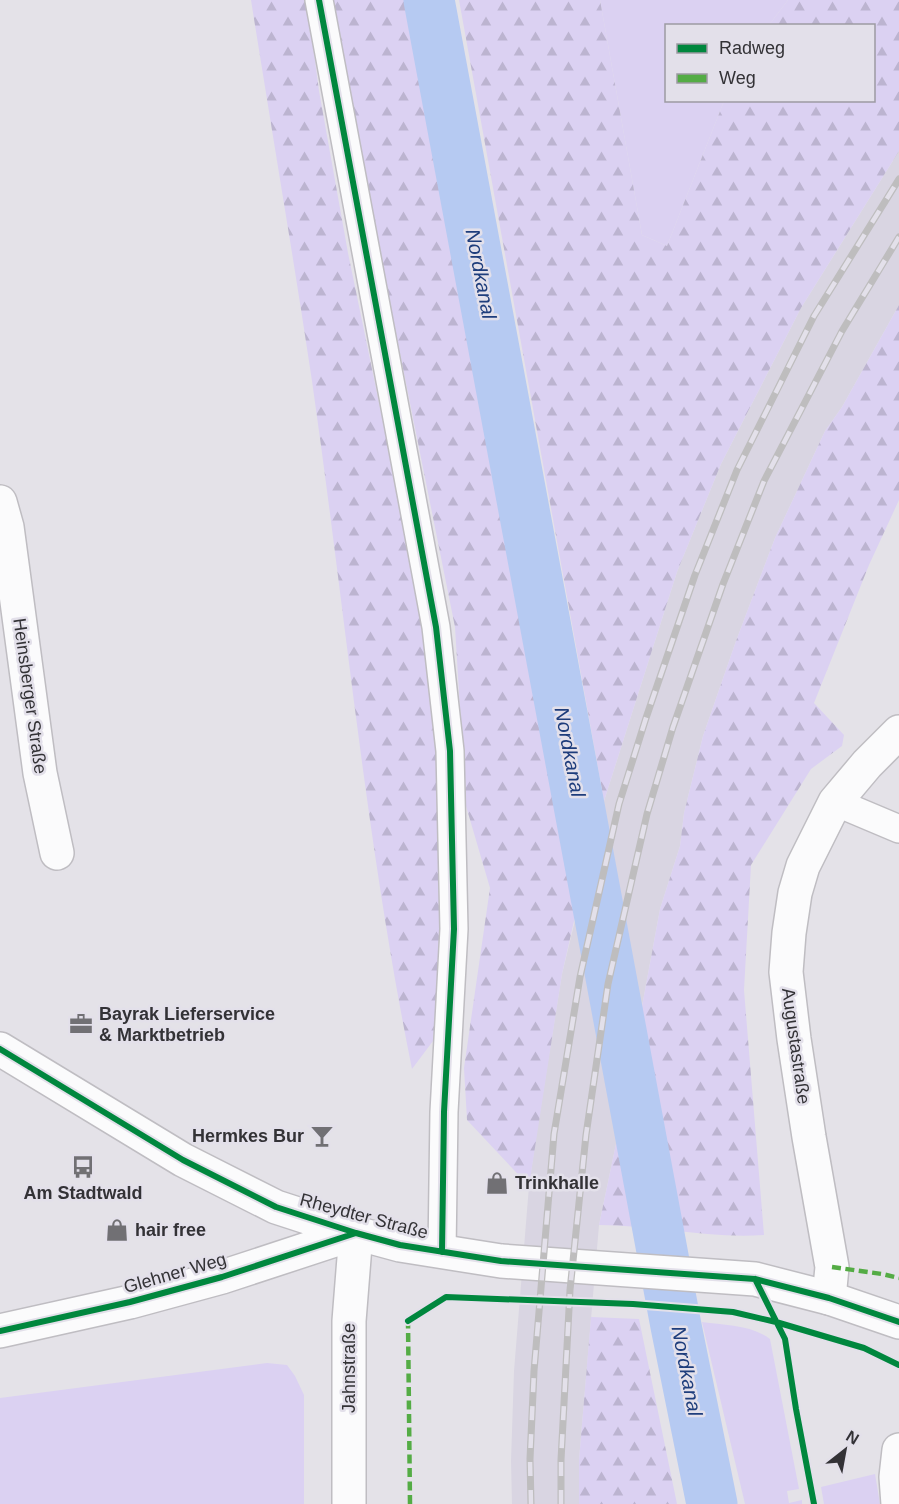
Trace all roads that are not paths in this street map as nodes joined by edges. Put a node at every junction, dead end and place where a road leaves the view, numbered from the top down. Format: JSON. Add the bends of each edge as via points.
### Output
{"nodes":[{"id":1,"x":319,"y":0,"type":"edge"},
{"id":2,"x":0,"y":502,"type":"edge"},
{"id":3,"x":899,"y":732,"type":"edge"},
{"id":4,"x":835,"y":801,"type":"junction"},
{"id":5,"x":899,"y":829,"type":"edge"},
{"id":6,"x":57,"y":853,"type":"dead end"},
{"id":7,"x":0,"y":1048,"type":"edge"},
{"id":8,"x":356,"y":1233,"type":"junction"},
{"id":9,"x":442,"y":1252,"type":"junction"},
{"id":10,"x":829,"y":1298,"type":"junction"},
{"id":11,"x":899,"y":1322,"type":"edge"},
{"id":12,"x":0,"y":1331,"type":"edge"},
{"id":13,"x":899,"y":1450,"type":"edge"},
{"id":14,"x":349,"y":1504,"type":"edge"},
{"id":15,"x":898,"y":1504,"type":"edge"}],
"edges":[{"from":1,"to":9,"type":"lane","via":[[436,627],[450,751],[454,929],[444,1112]]},
{"from":2,"to":6,"type":"street","name":"Heinsberger Straße","via":[[7,527],[40,773]]},
{"from":3,"to":4,"type":"street","name":"Augustastraße"},
{"from":4,"to":5,"type":"lane"},
{"from":4,"to":10,"type":"street","name":"Augustastraße","via":[[803,866],[795,893],[786,972],[832,1268]]},
{"from":7,"to":8,"type":"street","name":"Rheydter Straße","via":[[183,1160],[276,1207]]},
{"from":8,"to":9,"type":"street","name":"Rheydter Straße"},
{"from":8,"to":12,"type":"street","name":"Glehner Weg","via":[[222,1277]]},
{"from":8,"to":14,"type":"street","name":"Jahnstraße","via":[[349,1320]]},
{"from":9,"to":10,"type":"street","name":"Rheydter Straße","via":[[501,1261],[731,1276]]},
{"from":10,"to":11,"type":"street","name":"Rheydter Straße"},
{"from":13,"to":15,"type":"street"}]}
